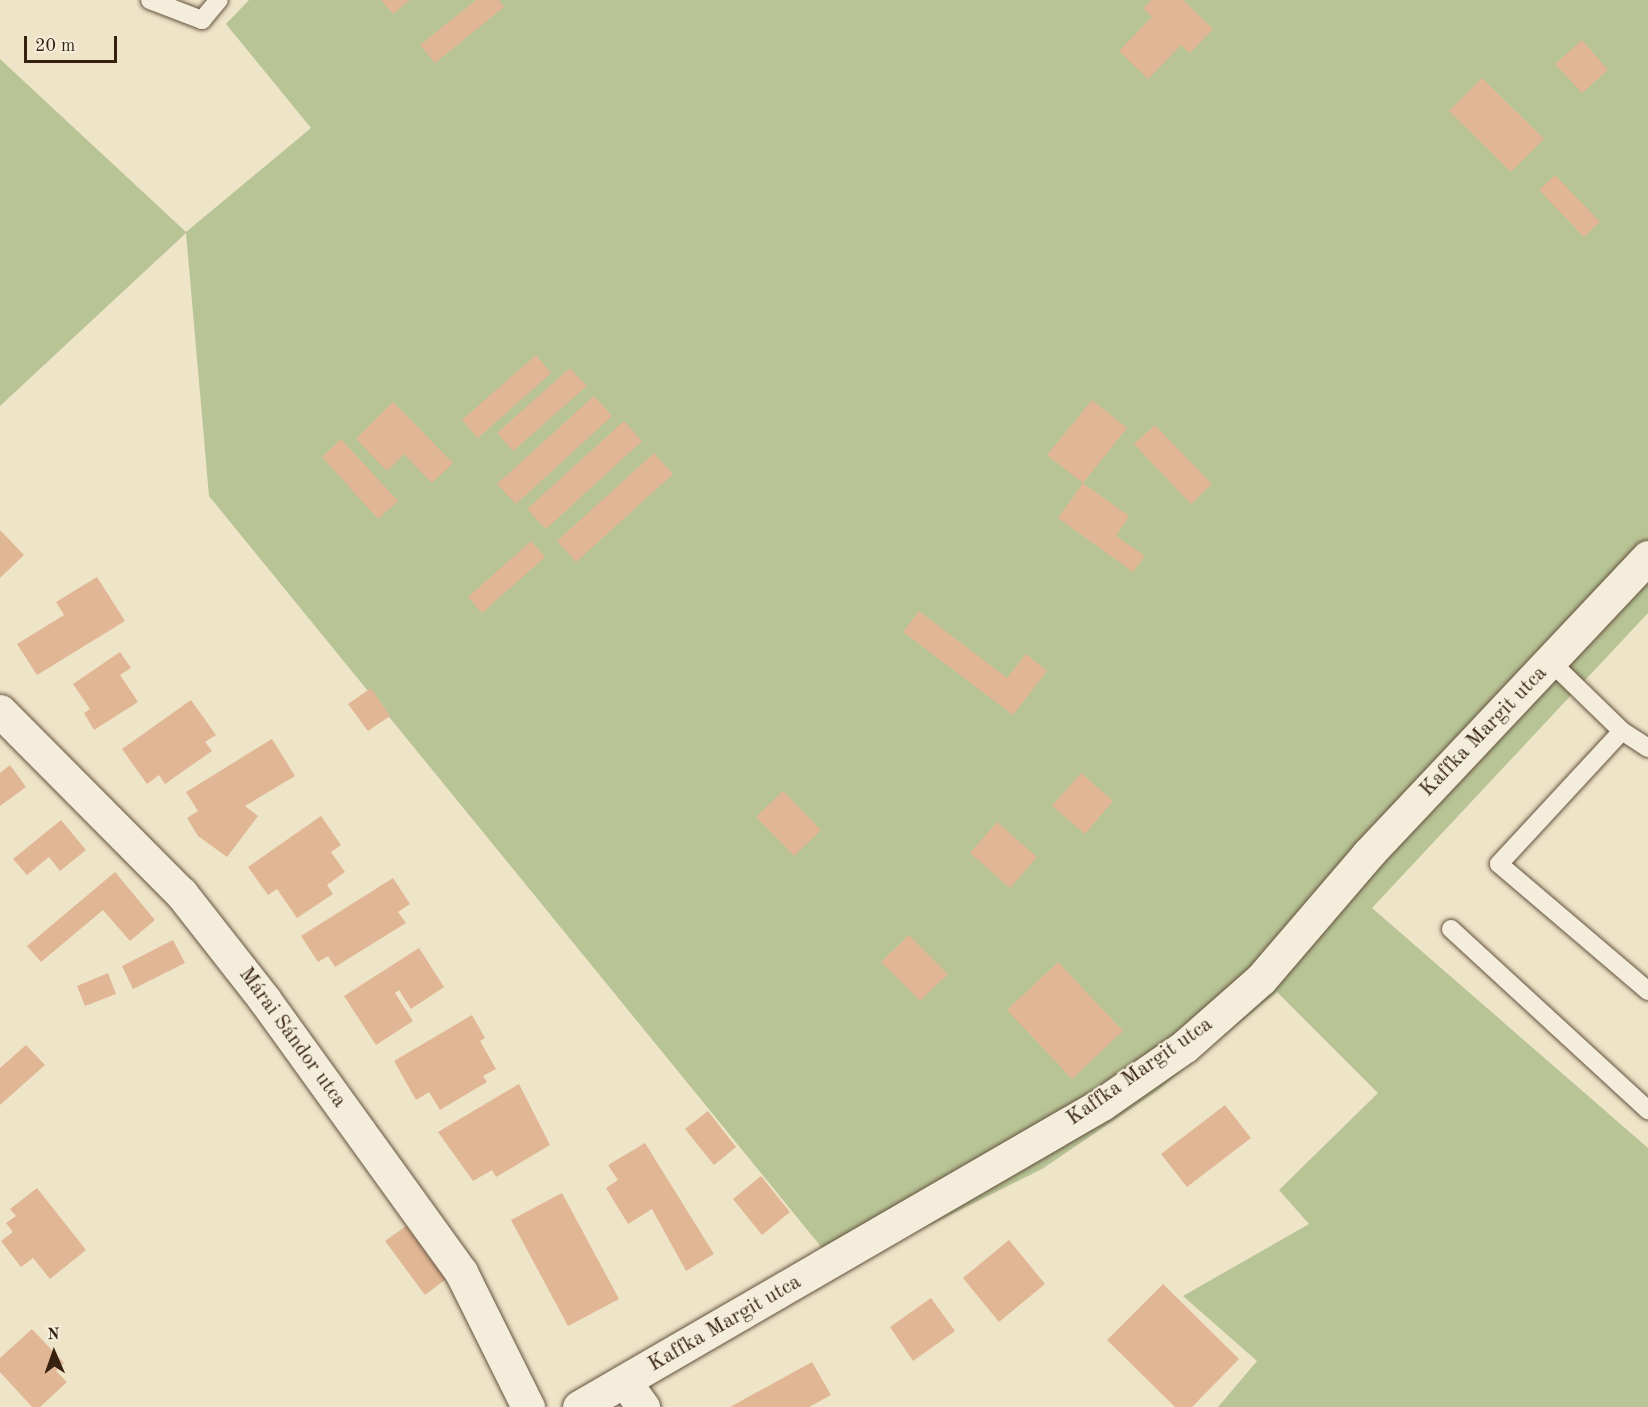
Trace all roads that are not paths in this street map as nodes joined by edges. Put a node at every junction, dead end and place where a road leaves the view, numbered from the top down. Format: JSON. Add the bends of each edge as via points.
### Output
{"nodes":[{"id":1,"x":150,"y":0,"type":"edge"},
{"id":2,"x":219,"y":0,"type":"edge"},
{"id":3,"x":1648,"y":557,"type":"edge"},
{"id":4,"x":1551,"y":662,"type":"junction"},
{"id":5,"x":0,"y":711,"type":"edge"},
{"id":6,"x":1622,"y":731,"type":"junction"},
{"id":7,"x":1648,"y":748,"type":"edge"},
{"id":8,"x":1451,"y":929,"type":"dead end"},
{"id":9,"x":1648,"y":991,"type":"edge"},
{"id":10,"x":1648,"y":1110,"type":"edge"},
{"id":11,"x":634,"y":1395,"type":"edge"},
{"id":12,"x":528,"y":1407,"type":"edge"},
{"id":13,"x":579,"y":1407,"type":"edge"}],
"edges":[{"from":1,"to":2,"type":"lane","via":[[202,20]]},
{"from":3,"to":4,"type":"street","name":"Kaffka Margit utca"},
{"from":4,"to":6,"type":"lane"},
{"from":4,"to":11,"type":"street","name":"Kaffka Margit utca","via":[[1368,854],[1261,979],[1185,1046],[1102,1104]]},
{"from":5,"to":12,"type":"street","name":"Márai Sándor utca","via":[[181,893],[251,982],[461,1272]]},
{"from":6,"to":7,"type":"lane"},
{"from":6,"to":9,"type":"lane","via":[[1499,864]]},
{"from":8,"to":10,"type":"lane"},
{"from":11,"to":13,"type":"street","name":"Kaffka Margit utca"}]}
